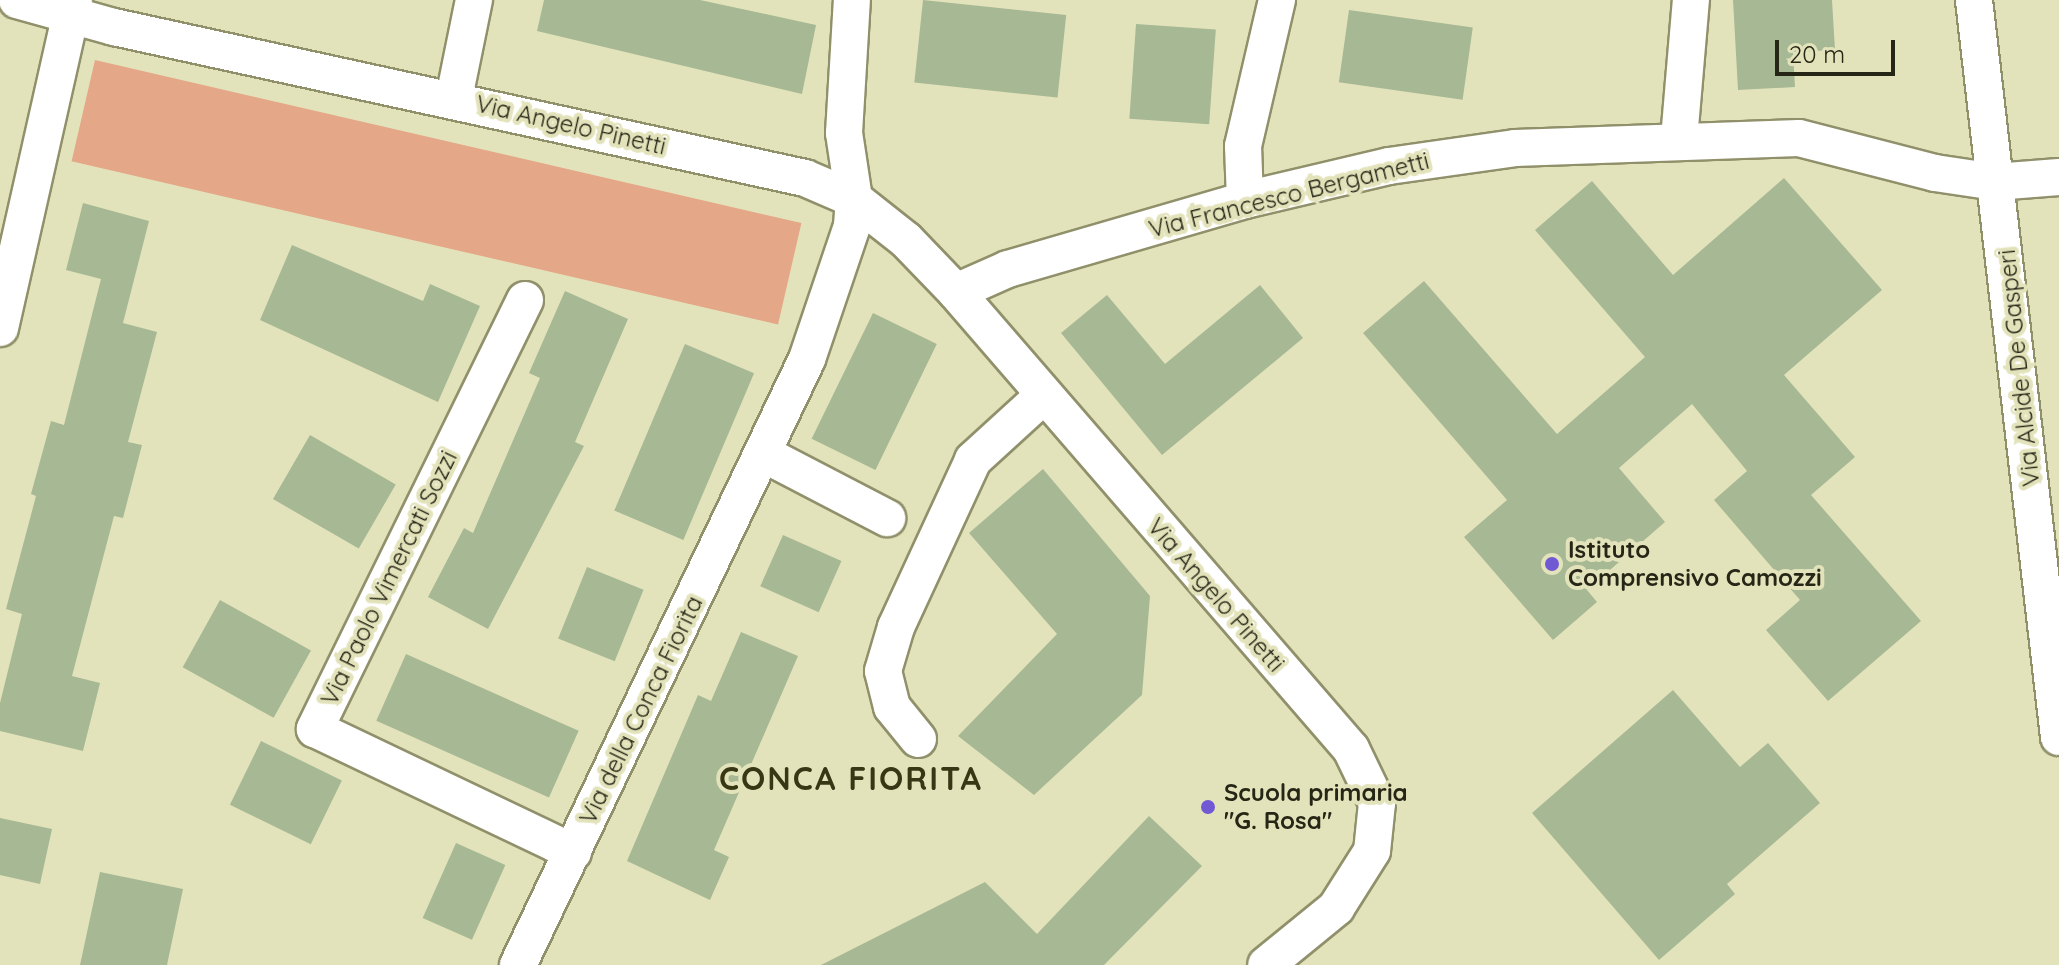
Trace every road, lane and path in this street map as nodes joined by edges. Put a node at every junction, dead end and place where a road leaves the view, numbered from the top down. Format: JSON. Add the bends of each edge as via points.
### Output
{"nodes":[{"id":1,"x":17,"y":0,"type":"edge"},
{"id":2,"x":474,"y":0,"type":"edge"},
{"id":3,"x":852,"y":0,"type":"edge"},
{"id":4,"x":1277,"y":0,"type":"edge"},
{"id":5,"x":1691,"y":0,"type":"edge"},
{"id":6,"x":1974,"y":0,"type":"edge"},
{"id":7,"x":72,"y":8,"type":"edge"},
{"id":8,"x":454,"y":98,"type":"junction"},
{"id":9,"x":1679,"y":139,"type":"junction"},
{"id":10,"x":2059,"y":177,"type":"edge"},
{"id":11,"x":1995,"y":182,"type":"junction"},
{"id":12,"x":854,"y":199,"type":"junction"},
{"id":13,"x":1245,"y":200,"type":"junction"},
{"id":14,"x":956,"y":292,"type":"junction"},
{"id":15,"x":525,"y":300,"type":"dead end"},
{"id":16,"x":0,"y":328,"type":"edge"},
{"id":17,"x":1042,"y":397,"type":"junction"},
{"id":18,"x":764,"y":454,"type":"junction"},
{"id":19,"x":887,"y":518,"type":"dead end"},
{"id":20,"x":2059,"y":737,"type":"edge"},
{"id":21,"x":918,"y":739,"type":"dead end"},
{"id":22,"x":573,"y":852,"type":"junction"},
{"id":23,"x":518,"y":965,"type":"edge"},
{"id":24,"x":1266,"y":965,"type":"edge"}],
"edges":[{"from":1,"to":7,"type":"street","name":"Via Angelo Pinetti"},
{"from":2,"to":8,"type":"street"},
{"from":3,"to":12,"type":"street","name":"Via della Conca Fiorita","via":[[844,133]]},
{"from":4,"to":13,"type":"street","via":[[1243,146]]},
{"from":5,"to":9,"type":"street"},
{"from":6,"to":11,"type":"street","name":"Via Alcide De Gasperi"},
{"from":7,"to":8,"type":"street","name":"Via Angelo Pinetti"},
{"from":7,"to":16,"type":"street"},
{"from":8,"to":12,"type":"street","name":"Via Angelo Pinetti","via":[[805,178]]},
{"from":9,"to":11,"type":"street","name":"Via Francesco Bergametti","via":[[1799,138],[1852,156]]},
{"from":9,"to":13,"type":"street","name":"Via Francesco Bergametti","via":[[1515,148],[1389,166]]},
{"from":10,"to":11,"type":"street","name":"Via Francesco Bergametti"},
{"from":11,"to":20,"type":"street","name":"Via Alcide De Gasperi"},
{"from":12,"to":14,"type":"street","name":"Via Angelo Pinetti","via":[[906,240]]},
{"from":12,"to":18,"type":"street","name":"Via della Conca Fiorita","via":[[852,226],[807,359]]},
{"from":13,"to":14,"type":"street","name":"Via Francesco Bergametti","via":[[1008,269]]},
{"from":14,"to":17,"type":"street","name":"Via Angelo Pinetti"},
{"from":15,"to":22,"type":"street","name":"Via Paolo Vimercati Sozzi","via":[[315,729]]},
{"from":17,"to":21,"type":"street","via":[[973,460],[896,627],[883,671],[892,707]]},
{"from":17,"to":24,"type":"street","name":"Via Angelo Pinetti","via":[[1351,749],[1377,803],[1372,851],[1349,893]]},
{"from":18,"to":19,"type":"street"},
{"from":18,"to":22,"type":"street","name":"Via della Conca Fiorita"},
{"from":22,"to":23,"type":"street","name":"Via della Conca Fiorita"}]}
